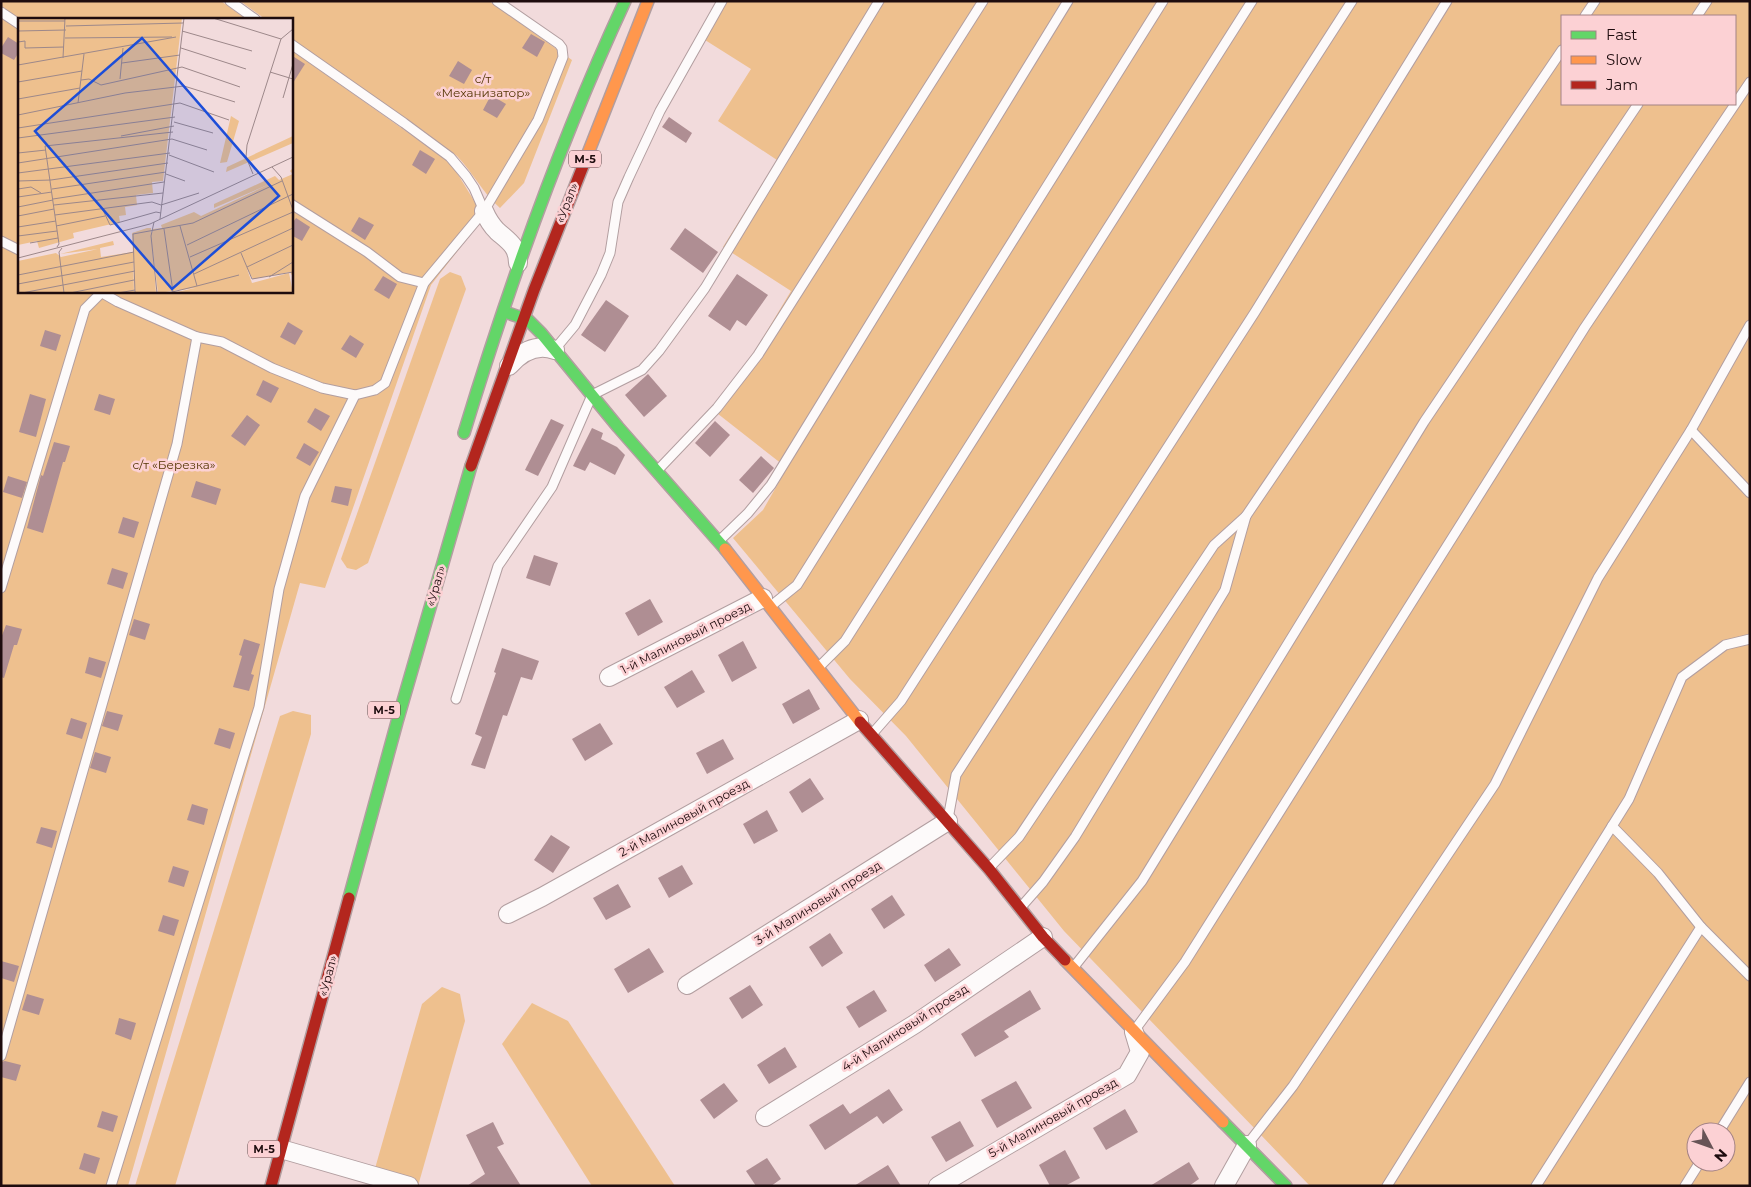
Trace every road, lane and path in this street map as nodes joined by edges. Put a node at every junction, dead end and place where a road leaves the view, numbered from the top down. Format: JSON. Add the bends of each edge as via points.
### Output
{"nodes":[{"id":1,"x":230,"y":1,"type":"edge"},
{"id":2,"x":497,"y":1,"type":"edge"},
{"id":3,"x":625,"y":1,"type":"edge"},
{"id":4,"x":648,"y":1,"type":"edge"},
{"id":5,"x":722,"y":1,"type":"edge"},
{"id":6,"x":983,"y":1,"type":"edge"},
{"id":7,"x":1068,"y":1,"type":"edge"},
{"id":8,"x":1163,"y":1,"type":"edge"},
{"id":9,"x":1252,"y":1,"type":"edge"},
{"id":10,"x":1352,"y":1,"type":"edge"},
{"id":11,"x":1447,"y":1,"type":"edge"},
{"id":12,"x":1595,"y":1,"type":"edge"},
{"id":13,"x":1707,"y":1,"type":"edge"},
{"id":14,"x":878,"y":2,"type":"edge"},
{"id":15,"x":1,"y":12,"type":"edge"},
{"id":16,"x":1586,"y":15,"type":"edge"},
{"id":17,"x":1697,"y":15,"type":"edge"},
{"id":18,"x":254,"y":18,"type":"edge"},
{"id":19,"x":18,"y":23,"type":"edge"},
{"id":20,"x":292,"y":45,"type":"edge"},
{"id":21,"x":1561,"y":51,"type":"edge"},
{"id":22,"x":1750,"y":82,"type":"edge"},
{"id":23,"x":1736,"y":103,"type":"edge"},
{"id":24,"x":1637,"y":105,"type":"edge"},
{"id":25,"x":1735,"y":105,"type":"edge"},
{"id":26,"x":292,"y":205,"type":"edge"},
{"id":27,"x":484,"y":211,"type":"junction"},
{"id":28,"x":533,"y":223,"type":"junction"},
{"id":29,"x":503,"y":236,"type":"junction"},
{"id":30,"x":1,"y":241,"type":"edge"},
{"id":31,"x":18,"y":250,"type":"edge"},
{"id":32,"x":518,"y":263,"type":"junction"},
{"id":33,"x":537,"y":282,"type":"junction"},
{"id":34,"x":424,"y":283,"type":"junction"},
{"id":35,"x":101,"y":292,"type":"edge"},
{"id":36,"x":502,"y":311,"type":"junction"},
{"id":37,"x":524,"y":318,"type":"junction"},
{"id":38,"x":1750,"y":325,"type":"edge"},
{"id":39,"x":197,"y":337,"type":"junction"},
{"id":40,"x":551,"y":345,"type":"junction"},
{"id":41,"x":503,"y":375,"type":"junction"},
{"id":42,"x":355,"y":395,"type":"junction"},
{"id":43,"x":592,"y":395,"type":"junction"},
{"id":44,"x":1691,"y":430,"type":"junction"},
{"id":45,"x":460,"y":447,"type":"dead end"},
{"id":46,"x":657,"y":471,"type":"junction"},
{"id":47,"x":1750,"y":493,"type":"edge"},
{"id":48,"x":1246,"y":516,"type":"junction"},
{"id":49,"x":719,"y":541,"type":"junction"},
{"id":50,"x":1,"y":588,"type":"edge"},
{"id":51,"x":767,"y":603,"type":"junction"},
{"id":52,"x":1750,"y":639,"type":"edge"},
{"id":53,"x":818,"y":668,"type":"junction"},
{"id":54,"x":609,"y":677,"type":"dead end"},
{"id":55,"x":456,"y":699,"type":"dead end"},
{"id":56,"x":859,"y":720,"type":"junction"},
{"id":57,"x":872,"y":735,"type":"junction"},
{"id":58,"x":948,"y":821,"type":"junction"},
{"id":59,"x":1612,"y":826,"type":"junction"},
{"id":60,"x":989,"y":869,"type":"junction"},
{"id":61,"x":1020,"y":908,"type":"junction"},
{"id":62,"x":508,"y":914,"type":"dead end"},
{"id":63,"x":1701,"y":927,"type":"junction"},
{"id":64,"x":1043,"y":937,"type":"junction"},
{"id":65,"x":1073,"y":968,"type":"junction"},
{"id":66,"x":1750,"y":976,"type":"edge"},
{"id":67,"x":687,"y":985,"type":"dead end"},
{"id":68,"x":1134,"y":1032,"type":"junction"},
{"id":69,"x":1,"y":1056,"type":"edge"},
{"id":70,"x":1750,"y":1082,"type":"edge"},
{"id":71,"x":765,"y":1117,"type":"dead end"},
{"id":72,"x":1724,"y":1122,"type":"edge"},
{"id":73,"x":1247,"y":1145,"type":"junction"},
{"id":74,"x":281,"y":1149,"type":"junction"},
{"id":75,"x":1694,"y":1172,"type":"edge"},
{"id":76,"x":111,"y":1186,"type":"edge"},
{"id":77,"x":271,"y":1186,"type":"edge"},
{"id":78,"x":408,"y":1186,"type":"edge"},
{"id":79,"x":938,"y":1186,"type":"edge"},
{"id":80,"x":1224,"y":1186,"type":"edge"},
{"id":81,"x":1286,"y":1186,"type":"edge"},
{"id":82,"x":1387,"y":1186,"type":"edge"},
{"id":83,"x":1536,"y":1186,"type":"edge"},
{"id":84,"x":1685,"y":1186,"type":"edge"}],
"edges":[{"from":1,"to":18,"type":"lane"},
{"from":2,"to":27,"type":"lane","via":[[559,44],[563,57],[538,120]]},
{"from":3,"to":28,"type":"main road","name":"«Урал»","number":"М-5","via":[[576,112]]},
{"from":4,"to":33,"type":"main road","name":"«Урал»","number":"М-5"},
{"from":5,"to":40,"type":"lane","via":[[660,111],[629,177],[618,202],[610,253],[601,275],[575,326]]},
{"from":6,"to":46,"type":"lane","via":[[758,355],[717,408]]},
{"from":7,"to":49,"type":"lane","via":[[771,485]]},
{"from":8,"to":51,"type":"lane","via":[[797,585]]},
{"from":9,"to":53,"type":"lane","via":[[845,641]]},
{"from":10,"to":57,"type":"lane","via":[[901,700]]},
{"from":11,"to":58,"type":"lane","via":[[1255,312],[956,776]]},
{"from":12,"to":16,"type":"lane"},
{"from":13,"to":17,"type":"lane"},
{"from":14,"to":43,"type":"lane","via":[[705,288],[665,343],[642,370]]},
{"from":15,"to":19,"type":"lane"},
{"from":20,"to":27,"type":"lane","via":[[450,157],[474,188]]},
{"from":21,"to":48,"type":"lane"},
{"from":22,"to":23,"type":"lane"},
{"from":24,"to":65,"type":"lane","via":[[1424,422],[1142,881]]},
{"from":25,"to":68,"type":"lane","via":[[1585,327],[1185,962]]},
{"from":26,"to":34,"type":"lane","via":[[400,277]]},
{"from":27,"to":29,"type":"street"},
{"from":27,"to":34,"type":"lane"},
{"from":28,"to":29,"type":"street","via":[[523,237]]},
{"from":28,"to":32,"type":"main road","name":"«Урал»","number":"М-5"},
{"from":29,"to":32,"type":"street","via":[[515,248]]},
{"from":30,"to":31,"type":"lane"},
{"from":32,"to":36,"type":"main road","name":"«Урал»","number":"М-5"},
{"from":33,"to":37,"type":"main road","name":"«Урал»","number":"М-5"},
{"from":33,"to":40,"type":"street","via":[[536,313]]},
{"from":34,"to":42,"type":"lane","via":[[385,382],[375,390]]},
{"from":35,"to":39,"type":"lane"},
{"from":35,"to":50,"type":"lane","via":[[85,309]]},
{"from":36,"to":37,"type":"main road"},
{"from":36,"to":45,"type":"main road","name":"«Урал»","number":"М-5"},
{"from":37,"to":40,"type":"main road"},
{"from":37,"to":41,"type":"main road","name":"«Урал»","number":"М-5"},
{"from":38,"to":44,"type":"lane"},
{"from":39,"to":42,"type":"lane","via":[[222,342],[272,368],[322,388]]},
{"from":39,"to":69,"type":"lane","via":[[177,444]]},
{"from":40,"to":41,"type":"street","via":[[529,350],[516,358]]},
{"from":40,"to":43,"type":"main road"},
{"from":41,"to":74,"type":"main road","name":"«Урал»","number":"М-5","via":[[450,536]]},
{"from":42,"to":76,"type":"lane","via":[[305,496],[280,589],[258,707]]},
{"from":43,"to":46,"type":"main road"},
{"from":43,"to":55,"type":"lane","via":[[552,487],[498,566]]},
{"from":44,"to":47,"type":"lane"},
{"from":44,"to":73,"type":"lane","via":[[1598,578],[1495,784],[1293,1086]]},
{"from":46,"to":49,"type":"main road"},
{"from":48,"to":60,"type":"lane","via":[[1214,544],[1019,837]]},
{"from":48,"to":61,"type":"lane","via":[[1225,590],[1076,837]]},
{"from":49,"to":51,"type":"main road"},
{"from":51,"to":53,"type":"main road"},
{"from":51,"to":54,"type":"street","name":"1-й Малиновый проезд"},
{"from":52,"to":59,"type":"lane","via":[[1725,645],[1682,677],[1629,799]]},
{"from":53,"to":56,"type":"main road"},
{"from":56,"to":57,"type":"main road"},
{"from":56,"to":62,"type":"street","name":"2-й Малиновый проезд"},
{"from":57,"to":58,"type":"main road"},
{"from":58,"to":60,"type":"main road"},
{"from":58,"to":67,"type":"street","name":"3-й Малиновый проезд"},
{"from":59,"to":63,"type":"lane","via":[[1658,873]]},
{"from":59,"to":82,"type":"lane"},
{"from":60,"to":61,"type":"main road"},
{"from":61,"to":64,"type":"main road"},
{"from":63,"to":66,"type":"lane"},
{"from":63,"to":83,"type":"lane"},
{"from":64,"to":65,"type":"main road"},
{"from":64,"to":71,"type":"street","name":"4-й Малиновый проезд","via":[[914,1024]]},
{"from":65,"to":68,"type":"main road"},
{"from":68,"to":73,"type":"main road"},
{"from":68,"to":79,"type":"street","name":"5-й Малиновый проезд","via":[[1140,1052],[1127,1075]]},
{"from":70,"to":72,"type":"lane"},
{"from":73,"to":80,"type":"street"},
{"from":73,"to":81,"type":"main road"},
{"from":74,"to":77,"type":"main road","name":"«Урал»","number":"М-5"},
{"from":74,"to":78,"type":"street"},
{"from":75,"to":84,"type":"lane"}]}
